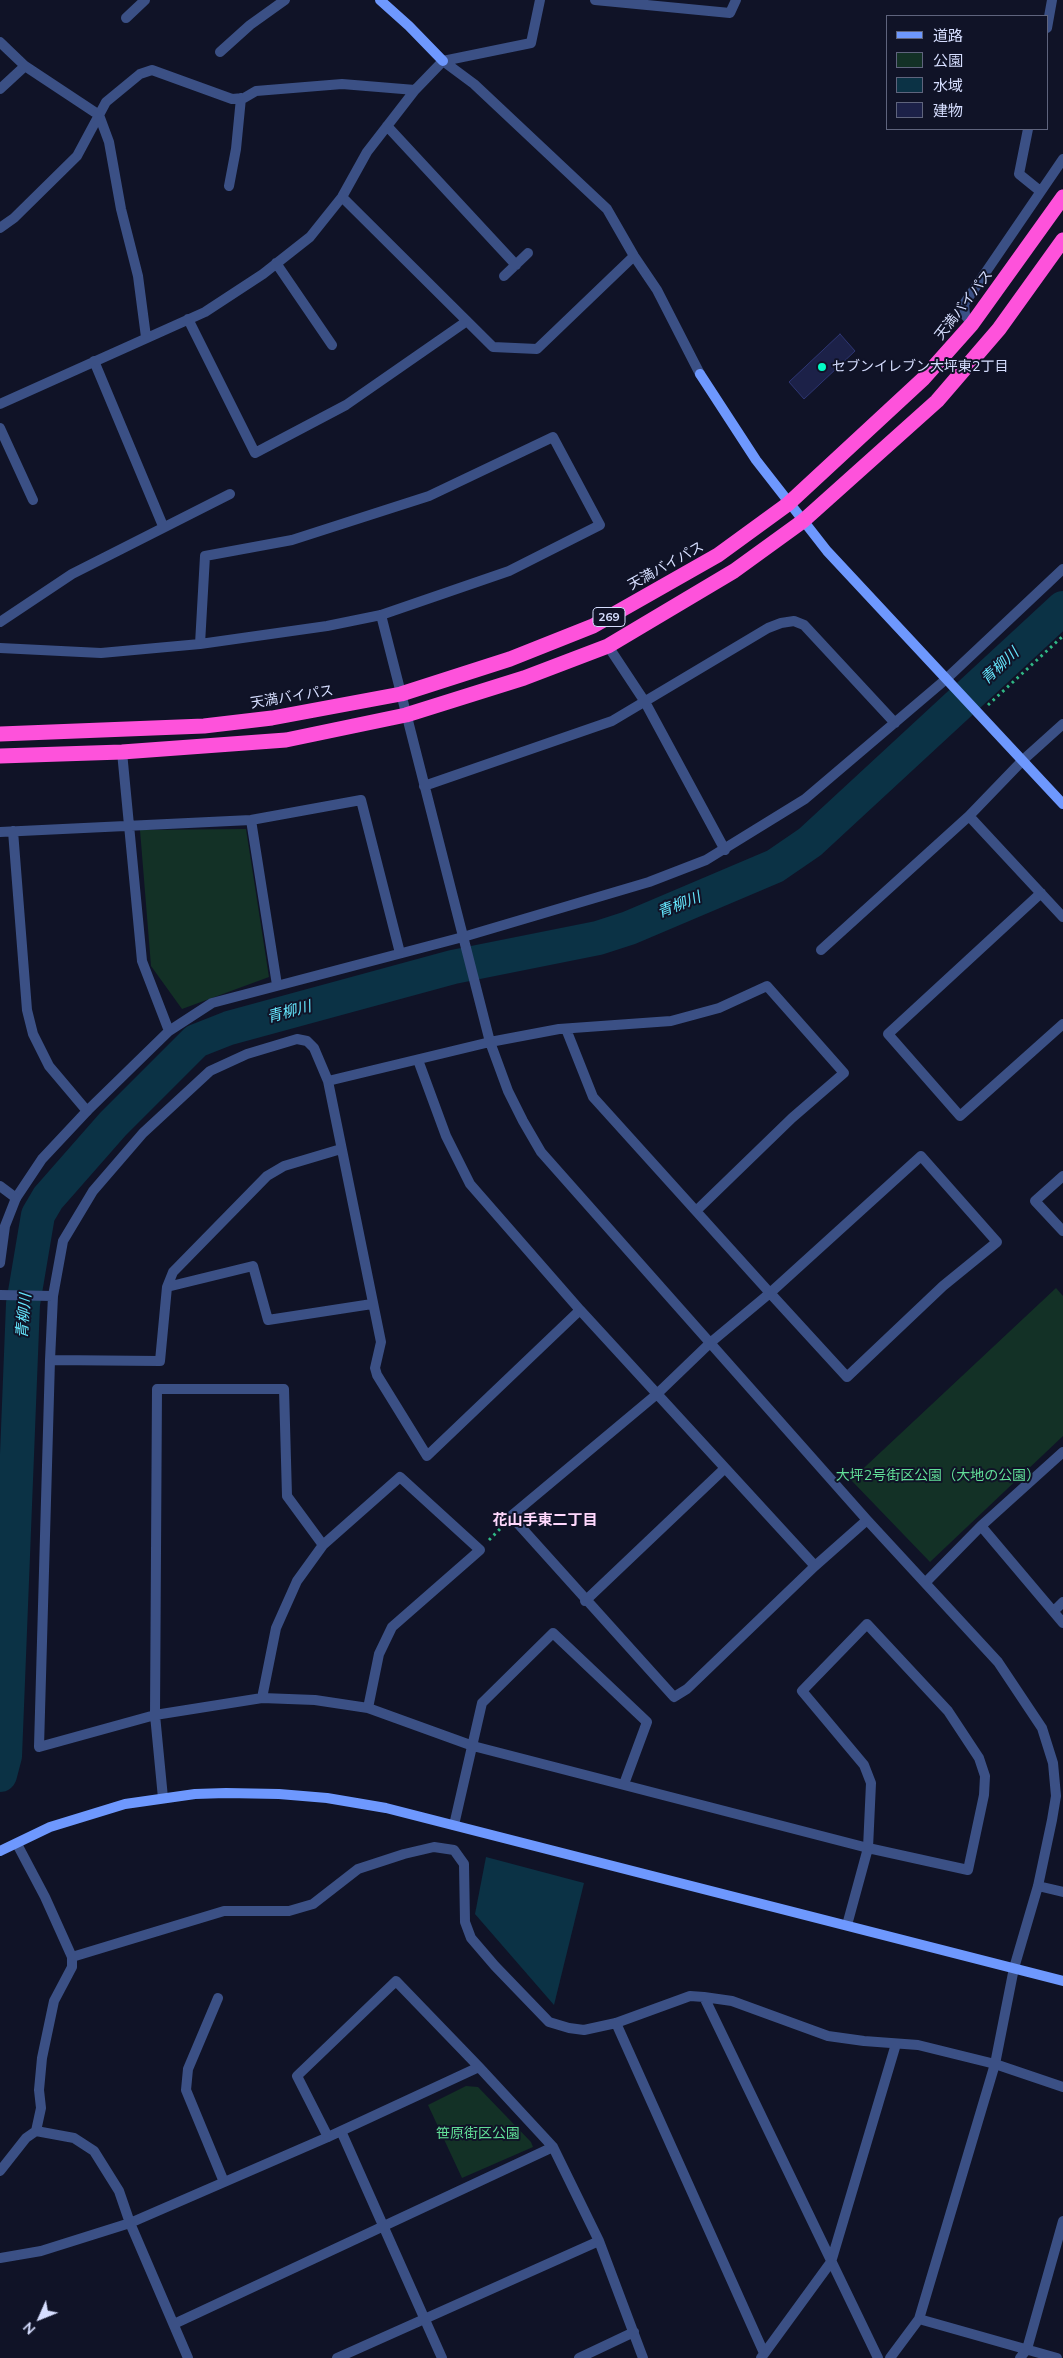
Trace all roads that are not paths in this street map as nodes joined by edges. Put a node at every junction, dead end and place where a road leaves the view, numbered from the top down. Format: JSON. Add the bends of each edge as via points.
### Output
{"nodes":[{"id":1,"x":145,"y":0,"type":"edge"},
{"id":2,"x":285,"y":0,"type":"edge"},
{"id":3,"x":380,"y":0,"type":"edge"},
{"id":4,"x":540,"y":0,"type":"edge"},
{"id":5,"x":595,"y":0,"type":"edge"},
{"id":6,"x":736,"y":0,"type":"edge"},
{"id":7,"x":1052,"y":0,"type":"edge"},
{"id":8,"x":126,"y":18,"type":"dead end"},
{"id":9,"x":1048,"y":22,"type":"edge"},
{"id":10,"x":0,"y":42,"type":"edge"},
{"id":11,"x":220,"y":52,"type":"dead end"},
{"id":12,"x":442,"y":62,"type":"junction"},
{"id":13,"x":25,"y":66,"type":"junction"},
{"id":14,"x":0,"y":89,"type":"edge"},
{"id":15,"x":415,"y":90,"type":"junction"},
{"id":16,"x":241,"y":98,"type":"junction"},
{"id":17,"x":99,"y":115,"type":"junction"},
{"id":18,"x":386,"y":126,"type":"junction"},
{"id":19,"x":1028,"y":130,"type":"edge"},
{"id":20,"x":1063,"y":159,"type":"edge"},
{"id":21,"x":228,"y":186,"type":"dead end"},
{"id":22,"x":1040,"y":191,"type":"junction"},
{"id":23,"x":342,"y":197,"type":"junction"},
{"id":24,"x":1063,"y":197,"type":"edge"},
{"id":25,"x":0,"y":228,"type":"edge"},
{"id":26,"x":1063,"y":240,"type":"edge"},
{"id":27,"x":528,"y":253,"type":"dead end"},
{"id":28,"x":634,"y":256,"type":"junction"},
{"id":29,"x":276,"y":263,"type":"junction"},
{"id":30,"x":516,"y":264,"type":"junction"},
{"id":31,"x":504,"y":276,"type":"dead end"},
{"id":32,"x":188,"y":319,"type":"junction"},
{"id":33,"x":467,"y":321,"type":"junction"},
{"id":34,"x":972,"y":324,"type":"junction"},
{"id":35,"x":146,"y":337,"type":"junction"},
{"id":36,"x":332,"y":345,"type":"dead end"},
{"id":37,"x":94,"y":361,"type":"junction"},
{"id":38,"x":0,"y":404,"type":"edge"},
{"id":39,"x":0,"y":428,"type":"edge"},
{"id":40,"x":230,"y":494,"type":"dead end"},
{"id":41,"x":33,"y":500,"type":"dead end"},
{"id":42,"x":788,"y":504,"type":"junction"},
{"id":43,"x":803,"y":521,"type":"junction"},
{"id":44,"x":162,"y":526,"type":"junction"},
{"id":45,"x":1063,"y":569,"type":"edge"},
{"id":46,"x":381,"y":615,"type":"junction"},
{"id":47,"x":0,"y":622,"type":"edge"},
{"id":48,"x":200,"y":644,"type":"junction"},
{"id":49,"x":608,"y":646,"type":"junction"},
{"id":50,"x":0,"y":648,"type":"edge"},
{"id":51,"x":948,"y":683,"type":"junction"},
{"id":52,"x":401,"y":694,"type":"junction"},
{"id":53,"x":645,"y":702,"type":"junction"},
{"id":54,"x":406,"y":715,"type":"junction"},
{"id":55,"x":895,"y":723,"type":"junction"},
{"id":56,"x":1063,"y":724,"type":"edge"},
{"id":57,"x":0,"y":734,"type":"edge"},
{"id":58,"x":122,"y":752,"type":"junction"},
{"id":59,"x":0,"y":756,"type":"edge"},
{"id":60,"x":1023,"y":760,"type":"junction"},
{"id":61,"x":424,"y":786,"type":"junction"},
{"id":62,"x":1063,"y":804,"type":"edge"},
{"id":63,"x":969,"y":816,"type":"junction"},
{"id":64,"x":251,"y":820,"type":"junction"},
{"id":65,"x":131,"y":826,"type":"junction"},
{"id":66,"x":12,"y":831,"type":"junction"},
{"id":67,"x":0,"y":832,"type":"edge"},
{"id":68,"x":725,"y":850,"type":"junction"},
{"id":69,"x":1041,"y":893,"type":"junction"},
{"id":70,"x":1063,"y":917,"type":"edge"},
{"id":71,"x":463,"y":937,"type":"junction"},
{"id":72,"x":821,"y":950,"type":"dead end"},
{"id":73,"x":400,"y":953,"type":"junction"},
{"id":74,"x":277,"y":985,"type":"junction"},
{"id":75,"x":1063,"y":1024,"type":"edge"},
{"id":76,"x":566,"y":1029,"type":"junction"},
{"id":77,"x":169,"y":1031,"type":"junction"},
{"id":78,"x":490,"y":1042,"type":"junction"},
{"id":79,"x":418,"y":1060,"type":"junction"},
{"id":80,"x":328,"y":1081,"type":"junction"},
{"id":81,"x":87,"y":1111,"type":"junction"},
{"id":82,"x":341,"y":1149,"type":"junction"},
{"id":83,"x":1063,"y":1176,"type":"edge"},
{"id":84,"x":0,"y":1186,"type":"edge"},
{"id":85,"x":16,"y":1198,"type":"junction"},
{"id":86,"x":696,"y":1211,"type":"junction"},
{"id":87,"x":1063,"y":1231,"type":"edge"},
{"id":88,"x":0,"y":1263,"type":"edge"},
{"id":89,"x":166,"y":1287,"type":"junction"},
{"id":90,"x":770,"y":1293,"type":"junction"},
{"id":91,"x":0,"y":1295,"type":"edge"},
{"id":92,"x":53,"y":1296,"type":"junction"},
{"id":93,"x":372,"y":1304,"type":"junction"},
{"id":94,"x":580,"y":1310,"type":"junction"},
{"id":95,"x":710,"y":1343,"type":"junction"},
{"id":96,"x":50,"y":1360,"type":"junction"},
{"id":97,"x":658,"y":1394,"type":"junction"},
{"id":98,"x":1063,"y":1452,"type":"edge"},
{"id":99,"x":725,"y":1468,"type":"junction"},
{"id":100,"x":867,"y":1520,"type":"junction"},
{"id":101,"x":981,"y":1526,"type":"junction"},
{"id":102,"x":323,"y":1545,"type":"junction"},
{"id":103,"x":815,"y":1566,"type":"junction"},
{"id":104,"x":926,"y":1582,"type":"junction"},
{"id":105,"x":585,"y":1601,"type":"junction"},
{"id":106,"x":1063,"y":1602,"type":"edge"},
{"id":107,"x":1054,"y":1611,"type":"junction"},
{"id":108,"x":1063,"y":1622,"type":"edge"},
{"id":109,"x":262,"y":1698,"type":"junction"},
{"id":110,"x":368,"y":1708,"type":"junction"},
{"id":111,"x":155,"y":1715,"type":"junction"},
{"id":112,"x":473,"y":1746,"type":"junction"},
{"id":113,"x":624,"y":1784,"type":"junction"},
{"id":114,"x":163,"y":1798,"type":"junction"},
{"id":115,"x":454,"y":1825,"type":"junction"},
{"id":116,"x":16,"y":1844,"type":"junction"},
{"id":117,"x":868,"y":1848,"type":"junction"},
{"id":118,"x":0,"y":1851,"type":"edge"},
{"id":119,"x":1038,"y":1886,"type":"junction"},
{"id":120,"x":1063,"y":1892,"type":"edge"},
{"id":121,"x":847,"y":1925,"type":"junction"},
{"id":122,"x":72,"y":1957,"type":"junction"},
{"id":123,"x":1014,"y":1968,"type":"junction"},
{"id":124,"x":1063,"y":1981,"type":"edge"},
{"id":125,"x":704,"y":1997,"type":"junction"},
{"id":126,"x":218,"y":1998,"type":"dead end"},
{"id":127,"x":616,"y":2023,"type":"junction"},
{"id":128,"x":896,"y":2044,"type":"junction"},
{"id":129,"x":995,"y":2064,"type":"junction"},
{"id":130,"x":479,"y":2066,"type":"junction"},
{"id":131,"x":1063,"y":2087,"type":"edge"},
{"id":132,"x":36,"y":2131,"type":"junction"},
{"id":133,"x":341,"y":2131,"type":"junction"},
{"id":134,"x":328,"y":2137,"type":"junction"},
{"id":135,"x":553,"y":2148,"type":"junction"},
{"id":136,"x":0,"y":2172,"type":"edge"},
{"id":137,"x":224,"y":2182,"type":"junction"},
{"id":138,"x":1063,"y":2221,"type":"edge"},
{"id":139,"x":130,"y":2223,"type":"junction"},
{"id":140,"x":383,"y":2225,"type":"junction"},
{"id":141,"x":599,"y":2241,"type":"junction"},
{"id":142,"x":0,"y":2258,"type":"edge"},
{"id":143,"x":831,"y":2262,"type":"junction"},
{"id":144,"x":425,"y":2319,"type":"junction"},
{"id":145,"x":920,"y":2319,"type":"junction"},
{"id":146,"x":174,"y":2324,"type":"junction"},
{"id":147,"x":634,"y":2332,"type":"junction"},
{"id":148,"x":1024,"y":2354,"type":"edge"},
{"id":149,"x":762,"y":2356,"type":"edge"},
{"id":150,"x":188,"y":2358,"type":"edge"},
{"id":151,"x":337,"y":2358,"type":"edge"},
{"id":152,"x":442,"y":2358,"type":"edge"},
{"id":153,"x":579,"y":2358,"type":"edge"},
{"id":154,"x":643,"y":2358,"type":"edge"},
{"id":155,"x":878,"y":2358,"type":"edge"},
{"id":156,"x":890,"y":2358,"type":"edge"},
{"id":157,"x":1057,"y":2358,"type":"edge"}],
"edges":[{"from":1,"to":8,"type":"street"},
{"from":2,"to":11,"type":"street"},
{"from":3,"to":12,"type":"street"},
{"from":4,"to":12,"type":"street","via":[[531,44]]},
{"from":5,"to":6,"type":"street","via":[[730,14]]},
{"from":7,"to":9,"type":"street"},
{"from":10,"to":13,"type":"street"},
{"from":12,"to":15,"type":"street"},
{"from":12,"to":28,"type":"street","via":[[474,84],[607,209]]},
{"from":13,"to":14,"type":"street"},
{"from":13,"to":17,"type":"street"},
{"from":15,"to":16,"type":"street","via":[[342,84],[256,91]]},
{"from":15,"to":18,"type":"street"},
{"from":16,"to":17,"type":"street","via":[[232,99],[152,70],[140,74],[117,92]]},
{"from":16,"to":21,"type":"street","via":[[236,149]]},
{"from":17,"to":25,"type":"street","via":[[77,156]]},
{"from":17,"to":35,"type":"street","via":[[138,276]]},
{"from":18,"to":23,"type":"street"},
{"from":18,"to":30,"type":"street"},
{"from":19,"to":22,"type":"street","via":[[1020,174]]},
{"from":20,"to":22,"type":"street"},
{"from":22,"to":34,"type":"street","via":[[964,304],[965,315]]},
{"from":23,"to":29,"type":"street","via":[[310,237]]},
{"from":23,"to":33,"type":"street"},
{"from":24,"to":34,"type":"highway","name":"天満バイパス","number":"269"},
{"from":26,"to":43,"type":"highway","number":"269","via":[[999,329],[937,401]]},
{"from":27,"to":30,"type":"street"},
{"from":28,"to":33,"type":"street","via":[[537,349],[493,347]]},
{"from":28,"to":42,"type":"street","via":[[657,290],[700,374]]},
{"from":29,"to":32,"type":"street","via":[[205,312]]},
{"from":29,"to":36,"type":"street"},
{"from":30,"to":31,"type":"street"},
{"from":32,"to":33,"type":"street","via":[[255,453],[346,405]]},
{"from":32,"to":35,"type":"street"},
{"from":34,"to":42,"type":"highway","name":"天満バイパス","number":"269","via":[[924,379]]},
{"from":35,"to":37,"type":"street"},
{"from":37,"to":38,"type":"street"},
{"from":37,"to":44,"type":"street"},
{"from":39,"to":41,"type":"street"},
{"from":40,"to":44,"type":"street"},
{"from":42,"to":43,"type":"street"},
{"from":42,"to":52,"type":"highway","name":"天満バイパス","number":"269","via":[[718,556],[593,626],[510,659]]},
{"from":43,"to":49,"type":"highway","number":"269","via":[[734,571]]},
{"from":43,"to":51,"type":"street"},
{"from":44,"to":47,"type":"street","via":[[72,574]]},
{"from":45,"to":51,"type":"street"},
{"from":46,"to":48,"type":"street"},
{"from":46,"to":48,"type":"street","via":[[509,571],[600,525],[553,437],[429,496],[292,540],[205,556]]},
{"from":46,"to":52,"type":"street"},
{"from":48,"to":50,"type":"street","via":[[101,653]]},
{"from":49,"to":53,"type":"street"},
{"from":49,"to":54,"type":"highway","number":"269","via":[[524,678]]},
{"from":51,"to":55,"type":"street"},
{"from":51,"to":60,"type":"street"},
{"from":52,"to":54,"type":"street"},
{"from":52,"to":57,"type":"highway","name":"天満バイパス","number":"269","via":[[272,718],[204,726]]},
{"from":53,"to":55,"type":"street","via":[[768,628],[794,621],[804,625]]},
{"from":53,"to":61,"type":"street","via":[[612,721]]},
{"from":53,"to":68,"type":"street"},
{"from":54,"to":58,"type":"highway","number":"269","via":[[286,740]]},
{"from":54,"to":61,"type":"street"},
{"from":55,"to":68,"type":"street","via":[[805,799]]},
{"from":56,"to":60,"type":"street"},
{"from":58,"to":59,"type":"highway","number":"269"},
{"from":58,"to":65,"type":"street"},
{"from":60,"to":62,"type":"street"},
{"from":60,"to":63,"type":"street"},
{"from":61,"to":71,"type":"street"},
{"from":63,"to":69,"type":"street"},
{"from":63,"to":72,"type":"street"},
{"from":64,"to":65,"type":"street"},
{"from":64,"to":73,"type":"street","via":[[361,800]]},
{"from":64,"to":74,"type":"street"},
{"from":65,"to":66,"type":"street"},
{"from":65,"to":77,"type":"street","via":[[142,961]]},
{"from":66,"to":67,"type":"street"},
{"from":66,"to":81,"type":"street","via":[[27,1010],[33,1034],[49,1066]]},
{"from":68,"to":71,"type":"street","via":[[673,874]]},
{"from":69,"to":70,"type":"street"},
{"from":69,"to":75,"type":"street","via":[[888,1034],[960,1116]]},
{"from":71,"to":73,"type":"street"},
{"from":71,"to":78,"type":"street"},
{"from":73,"to":74,"type":"street"},
{"from":74,"to":77,"type":"street","via":[[212,1003]]},
{"from":76,"to":78,"type":"street"},
{"from":76,"to":86,"type":"street","via":[[593,1097]]},
{"from":76,"to":86,"type":"street","via":[[672,1021],[719,1008],[767,986],[844,1073],[792,1118]]},
{"from":77,"to":81,"type":"street"},
{"from":78,"to":79,"type":"street"},
{"from":78,"to":95,"type":"street","via":[[508,1091],[541,1152]]},
{"from":79,"to":80,"type":"street"},
{"from":79,"to":94,"type":"street","via":[[446,1136],[470,1184]]},
{"from":80,"to":82,"type":"street"},
{"from":80,"to":92,"type":"street","via":[[314,1048],[307,1040],[297,1038],[247,1054],[210,1071],[143,1133],[93,1191],[63,1242]]},
{"from":81,"to":85,"type":"street","via":[[42,1159]]},
{"from":82,"to":89,"type":"street","via":[[284,1166],[267,1176],[183,1261]]},
{"from":82,"to":93,"type":"street"},
{"from":83,"to":87,"type":"street","via":[[1035,1201]]},
{"from":84,"to":85,"type":"street"},
{"from":85,"to":88,"type":"street","via":[[5,1226]]},
{"from":86,"to":90,"type":"street"},
{"from":89,"to":93,"type":"street","via":[[252,1266],[268,1320]]},
{"from":89,"to":96,"type":"street","via":[[160,1361]]},
{"from":90,"to":90,"type":"street","via":[[846,1377],[944,1286],[997,1242],[922,1156]]},
{"from":90,"to":95,"type":"street"},
{"from":91,"to":92,"type":"street"},
{"from":92,"to":96,"type":"street"},
{"from":93,"to":94,"type":"street","via":[[381,1342],[374,1368],[427,1456]]},
{"from":94,"to":97,"type":"street"},
{"from":95,"to":97,"type":"street"},
{"from":95,"to":100,"type":"street"},
{"from":96,"to":111,"type":"street","via":[[39,1747]]},
{"from":97,"to":99,"type":"street"},
{"from":97,"to":105,"type":"street","via":[[511,1516]]},
{"from":98,"to":101,"type":"street"},
{"from":99,"to":103,"type":"street"},
{"from":99,"to":105,"type":"street"},
{"from":100,"to":103,"type":"street"},
{"from":100,"to":104,"type":"street"},
{"from":101,"to":104,"type":"street"},
{"from":101,"to":107,"type":"street"},
{"from":102,"to":109,"type":"street","via":[[298,1581],[276,1628]]},
{"from":102,"to":110,"type":"street","via":[[400,1477],[480,1550],[392,1627],[379,1654]]},
{"from":102,"to":111,"type":"street","via":[[287,1496],[284,1389],[158,1390]]},
{"from":103,"to":105,"type":"street","via":[[674,1698]]},
{"from":104,"to":119,"type":"street","via":[[998,1662],[1042,1728],[1053,1763],[1056,1796]]},
{"from":106,"to":107,"type":"street"},
{"from":107,"to":108,"type":"street"},
{"from":109,"to":110,"type":"street","via":[[315,1700]]},
{"from":109,"to":111,"type":"street"},
{"from":110,"to":112,"type":"street"},
{"from":111,"to":114,"type":"street"},
{"from":112,"to":113,"type":"street"},
{"from":112,"to":113,"type":"street","via":[[482,1702],[553,1633],[647,1722]]},
{"from":112,"to":115,"type":"street"},
{"from":113,"to":117,"type":"street"},
{"from":114,"to":115,"type":"street","via":[[226,1793],[288,1795],[386,1808]]},
{"from":114,"to":116,"type":"street","via":[[124,1804],[87,1815],[50,1827]]},
{"from":115,"to":121,"type":"street"},
{"from":116,"to":118,"type":"street"},
{"from":116,"to":122,"type":"street","via":[[45,1896]]},
{"from":117,"to":117,"type":"street","via":[[871,1783],[864,1765],[802,1691],[867,1624],[948,1711],[979,1758],[985,1776],[984,1796],[968,1870]]},
{"from":117,"to":121,"type":"street"},
{"from":119,"to":120,"type":"street"},
{"from":119,"to":123,"type":"street"},
{"from":121,"to":123,"type":"street"},
{"from":122,"to":127,"type":"street","via":[[224,1911],[289,1910],[313,1904],[358,1869],[434,1847],[454,1850],[464,1864],[465,1922],[471,1938],[549,2022],[584,2030]]},
{"from":122,"to":132,"type":"street","via":[[72,1967],[54,2000],[42,2058]]},
{"from":123,"to":124,"type":"street"},
{"from":123,"to":129,"type":"street"},
{"from":125,"to":127,"type":"street","via":[[690,1996]]},
{"from":125,"to":128,"type":"street","via":[[732,2001],[828,2036]]},
{"from":125,"to":143,"type":"street"},
{"from":126,"to":137,"type":"street","via":[[188,2069],[186,2090]]},
{"from":127,"to":149,"type":"street"},
{"from":128,"to":129,"type":"street","via":[[918,2045]]},
{"from":128,"to":143,"type":"street"},
{"from":129,"to":131,"type":"street"},
{"from":129,"to":145,"type":"street"},
{"from":130,"to":133,"type":"street"},
{"from":130,"to":134,"type":"street","via":[[396,1981],[296,2076]]},
{"from":130,"to":135,"type":"street"},
{"from":132,"to":136,"type":"street","via":[[26,2138]]},
{"from":132,"to":139,"type":"street","via":[[74,2138],[94,2152],[119,2191]]},
{"from":133,"to":134,"type":"street"},
{"from":133,"to":140,"type":"street"},
{"from":134,"to":137,"type":"street"},
{"from":135,"to":140,"type":"street"},
{"from":135,"to":141,"type":"street"},
{"from":137,"to":139,"type":"street"},
{"from":138,"to":148,"type":"street"},
{"from":139,"to":142,"type":"street","via":[[41,2251]]},
{"from":139,"to":146,"type":"street"},
{"from":140,"to":144,"type":"street"},
{"from":140,"to":146,"type":"street"},
{"from":141,"to":144,"type":"street"},
{"from":141,"to":147,"type":"street"},
{"from":143,"to":149,"type":"street"},
{"from":143,"to":155,"type":"street"},
{"from":144,"to":151,"type":"street"},
{"from":144,"to":152,"type":"street"},
{"from":145,"to":148,"type":"street"},
{"from":145,"to":156,"type":"street"},
{"from":146,"to":150,"type":"street"},
{"from":147,"to":153,"type":"street"},
{"from":147,"to":154,"type":"street"},
{"from":148,"to":157,"type":"street"}]}
